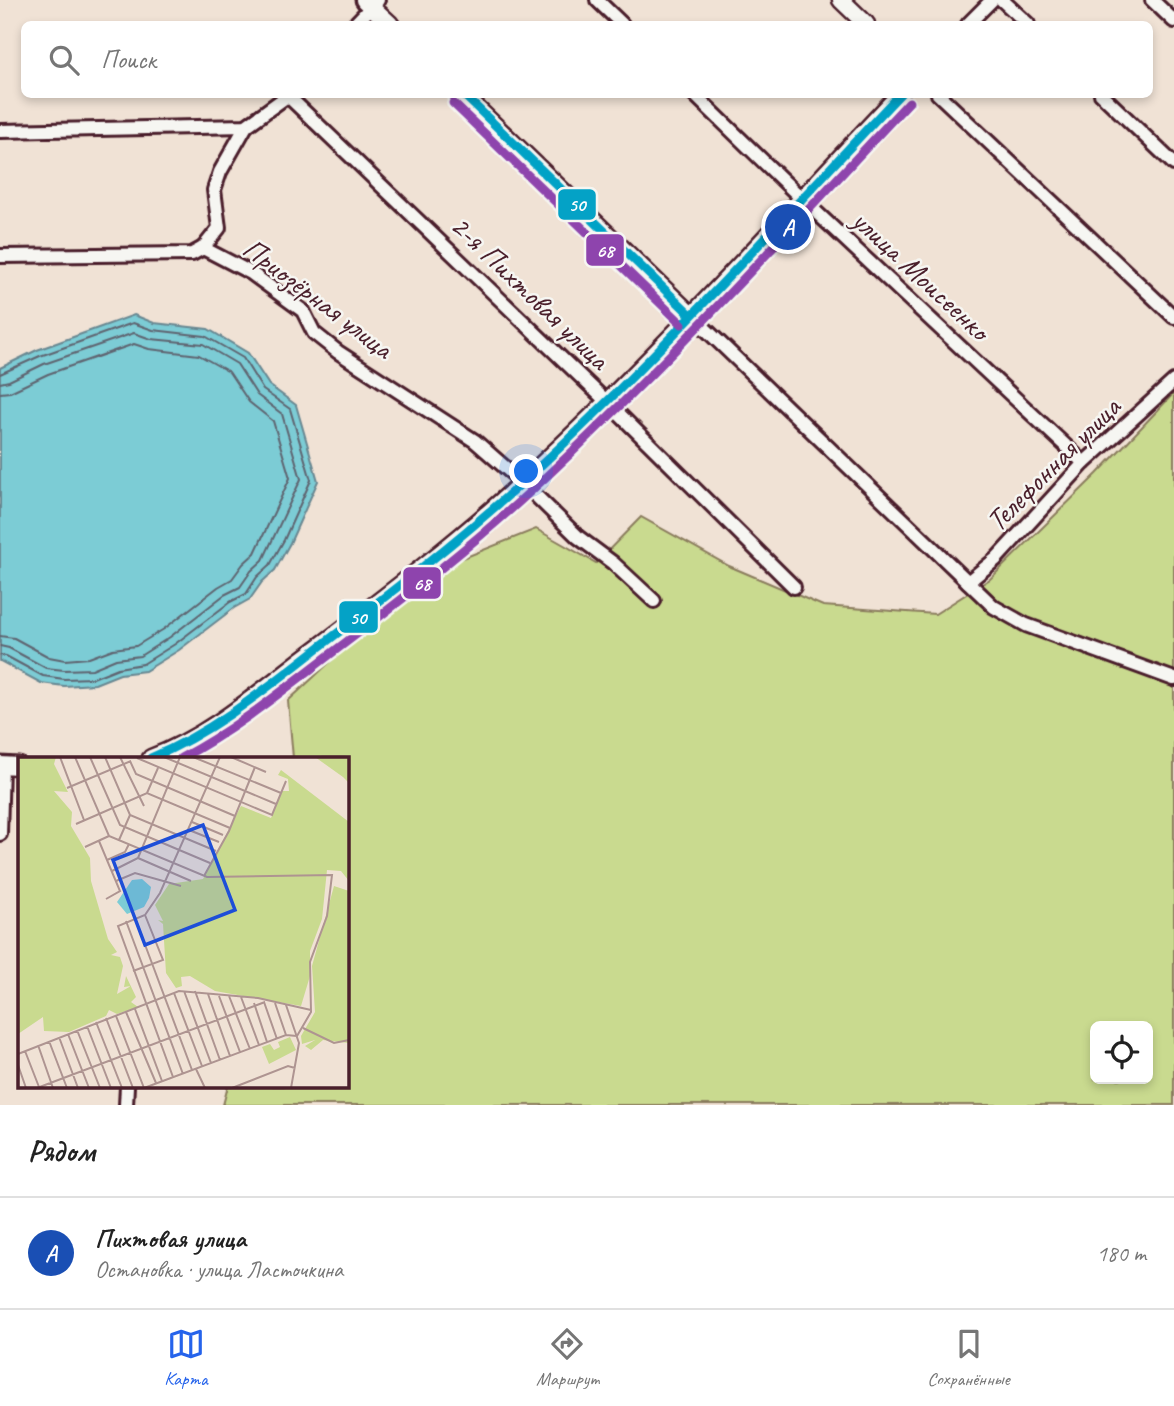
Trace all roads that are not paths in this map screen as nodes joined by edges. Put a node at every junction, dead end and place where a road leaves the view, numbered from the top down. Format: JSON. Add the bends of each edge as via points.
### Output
{"nodes":[{"id":1,"x":597,"y":0,"type":"edge"},
{"id":2,"x":841,"y":0,"type":"edge"},
{"id":3,"x":992,"y":0,"type":"edge"},
{"id":4,"x":1002,"y":0,"type":"edge"},
{"id":5,"x":1152,"y":0,"type":"edge"},
{"id":6,"x":371,"y":2,"type":"edge"},
{"id":7,"x":357,"y":21,"type":"edge"},
{"id":8,"x":387,"y":21,"type":"edge"},
{"id":9,"x":619,"y":21,"type":"edge"},
{"id":10,"x":863,"y":21,"type":"edge"},
{"id":11,"x":971,"y":21,"type":"edge"},
{"id":12,"x":1025,"y":21,"type":"edge"},
{"id":13,"x":1174,"y":21,"type":"edge"},
{"id":14,"x":285,"y":98,"type":"edge"},
{"id":15,"x":292,"y":98,"type":"edge"},
{"id":16,"x":466,"y":98,"type":"edge"},
{"id":17,"x":698,"y":98,"type":"edge"},
{"id":18,"x":896,"y":98,"type":"edge"},
{"id":19,"x":942,"y":98,"type":"edge"},
{"id":20,"x":1105,"y":98,"type":"edge"},
{"id":21,"x":246,"y":126,"type":"junction"},
{"id":22,"x":0,"y":131,"type":"edge"},
{"id":23,"x":1174,"y":164,"type":"edge"},
{"id":24,"x":801,"y":198,"type":"junction"},
{"id":25,"x":203,"y":248,"type":"junction"},
{"id":26,"x":0,"y":256,"type":"edge"},
{"id":27,"x":691,"y":315,"type":"junction"},
{"id":28,"x":1174,"y":317,"type":"edge"},
{"id":29,"x":1174,"y":381,"type":"edge"},
{"id":30,"x":606,"y":401,"type":"junction"},
{"id":31,"x":1084,"y":463,"type":"junction"},
{"id":32,"x":523,"y":482,"type":"junction"},
{"id":33,"x":968,"y":582,"type":"junction"},
{"id":34,"x":794,"y":587,"type":"dead end"},
{"id":35,"x":654,"y":601,"type":"dead end"},
{"id":36,"x":1174,"y":679,"type":"edge"},
{"id":37,"x":154,"y":757,"type":"edge"},
{"id":38,"x":1,"y":765,"type":"edge"},
{"id":39,"x":0,"y":834,"type":"edge"}],
"edges":[{"from":1,"to":9,"type":"street"},
{"from":2,"to":10,"type":"street"},
{"from":3,"to":11,"type":"street"},
{"from":4,"to":12,"type":"street"},
{"from":5,"to":13,"type":"street"},
{"from":6,"to":7,"type":"street"},
{"from":6,"to":8,"type":"street"},
{"from":14,"to":21,"type":"street"},
{"from":15,"to":30,"type":"street","name":"2-я Пихтовая улица"},
{"from":16,"to":27,"type":"street"},
{"from":17,"to":24,"type":"street","name":"улица Моисеенко"},
{"from":18,"to":24,"type":"street"},
{"from":19,"to":28,"type":"street"},
{"from":20,"to":23,"type":"street"},
{"from":21,"to":22,"type":"street"},
{"from":21,"to":25,"type":"street","via":[[217,181],[219,228]]},
{"from":24,"to":27,"type":"street"},
{"from":24,"to":31,"type":"street","name":"улица Моисеенко"},
{"from":25,"to":26,"type":"street","name":"Приозёрная улица","via":[[192,254]]},
{"from":25,"to":32,"type":"street","name":"Приозёрная улица","via":[[303,311],[314,333],[338,352],[475,441]]},
{"from":27,"to":30,"type":"street"},
{"from":27,"to":33,"type":"street"},
{"from":29,"to":31,"type":"street","name":"Телефонная улица"},
{"from":30,"to":32,"type":"street"},
{"from":30,"to":34,"type":"street","name":"2-я Пихтовая улица"},
{"from":31,"to":33,"type":"street","name":"Телефонная улица","via":[[996,559]]},
{"from":32,"to":35,"type":"street","name":"Приозёрная улица","via":[[578,537]]},
{"from":32,"to":37,"type":"street","via":[[393,591],[215,726]]},
{"from":33,"to":36,"type":"street","via":[[994,607],[1026,625]]},
{"from":38,"to":39,"type":"street"}]}
